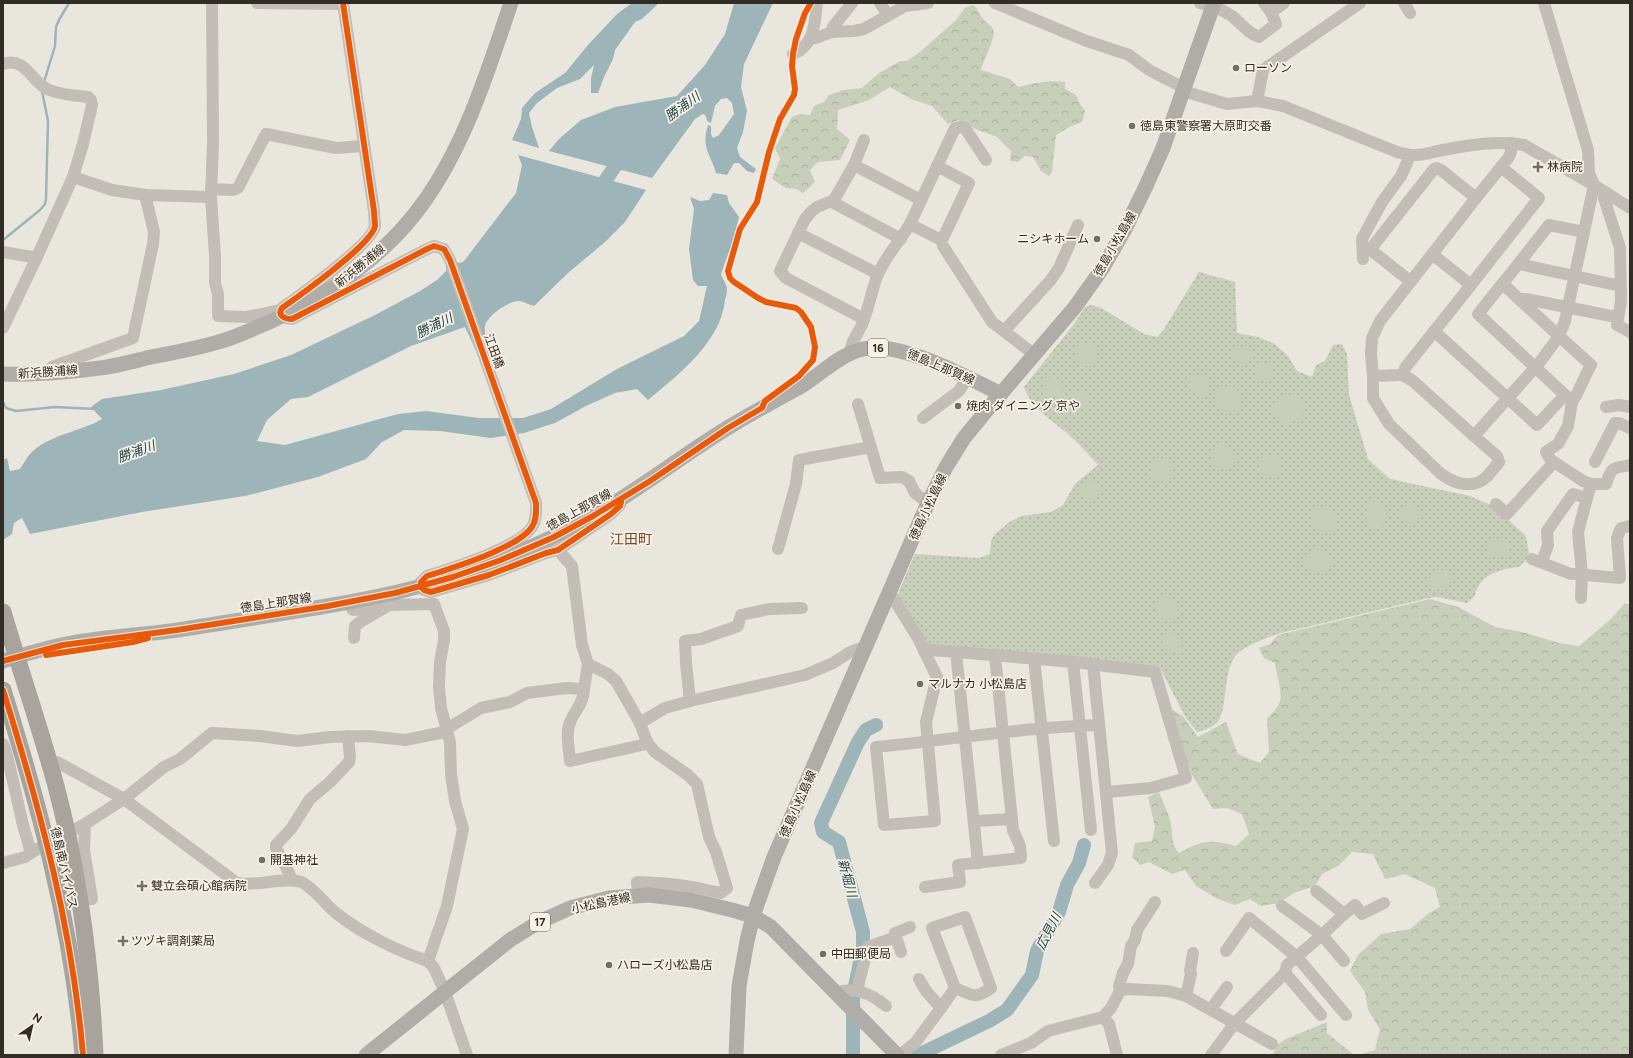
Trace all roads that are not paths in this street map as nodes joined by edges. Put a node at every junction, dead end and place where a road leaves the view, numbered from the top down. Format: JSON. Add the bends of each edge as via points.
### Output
{"nodes":[{"id":1,"x":212,"y":3,"type":"edge"},
{"id":2,"x":257,"y":3,"type":"edge"},
{"id":3,"x":511,"y":3,"type":"edge"},
{"id":4,"x":817,"y":3,"type":"edge"},
{"id":5,"x":852,"y":3,"type":"edge"},
{"id":6,"x":880,"y":3,"type":"edge"},
{"id":7,"x":928,"y":3,"type":"edge"},
{"id":8,"x":995,"y":3,"type":"edge"},
{"id":9,"x":1284,"y":3,"type":"edge"},
{"id":10,"x":1360,"y":3,"type":"edge"},
{"id":11,"x":1544,"y":3,"type":"edge"},
{"id":12,"x":343,"y":4,"type":"edge"},
{"id":13,"x":1209,"y":4,"type":"edge"},
{"id":14,"x":1268,"y":8,"type":"edge"},
{"id":15,"x":888,"y":15,"type":"junction"},
{"id":16,"x":832,"y":32,"type":"junction"},
{"id":17,"x":811,"y":38,"type":"junction"},
{"id":18,"x":793,"y":54,"type":"dead end"},
{"id":19,"x":3,"y":64,"type":"edge"},
{"id":20,"x":1183,"y":89,"type":"junction"},
{"id":21,"x":1257,"y":102,"type":"junction"},
{"id":22,"x":864,"y":140,"type":"dead end"},
{"id":23,"x":1512,"y":143,"type":"junction"},
{"id":24,"x":363,"y":146,"type":"junction"},
{"id":25,"x":1410,"y":156,"type":"junction"},
{"id":26,"x":986,"y":160,"type":"dead end"},
{"id":27,"x":854,"y":165,"type":"junction"},
{"id":28,"x":937,"y":166,"type":"junction"},
{"id":29,"x":1501,"y":167,"type":"junction"},
{"id":30,"x":73,"y":177,"type":"junction"},
{"id":31,"x":1594,"y":185,"type":"junction"},
{"id":32,"x":1605,"y":192,"type":"junction"},
{"id":33,"x":211,"y":193,"type":"junction"},
{"id":34,"x":146,"y":195,"type":"junction"},
{"id":35,"x":1476,"y":198,"type":"junction"},
{"id":36,"x":921,"y":200,"type":"junction"},
{"id":37,"x":832,"y":202,"type":"junction"},
{"id":38,"x":1630,"y":208,"type":"edge"},
{"id":39,"x":910,"y":224,"type":"junction"},
{"id":40,"x":1078,"y":225,"type":"dead end"},
{"id":41,"x":1584,"y":232,"type":"junction"},
{"id":42,"x":798,"y":233,"type":"junction"},
{"id":43,"x":901,"y":239,"type":"junction"},
{"id":44,"x":943,"y":246,"type":"dead end"},
{"id":45,"x":3,"y":252,"type":"edge"},
{"id":46,"x":1432,"y":254,"type":"junction"},
{"id":47,"x":36,"y":259,"type":"junction"},
{"id":48,"x":1363,"y":259,"type":"dead end"},
{"id":49,"x":1519,"y":262,"type":"junction"},
{"id":50,"x":878,"y":274,"type":"junction"},
{"id":51,"x":1575,"y":276,"type":"junction"},
{"id":52,"x":1410,"y":281,"type":"junction"},
{"id":53,"x":1503,"y":284,"type":"junction"},
{"id":54,"x":1470,"y":285,"type":"junction"},
{"id":55,"x":1616,"y":285,"type":"dead end"},
{"id":56,"x":1519,"y":299,"type":"junction"},
{"id":57,"x":1568,"y":308,"type":"junction"},
{"id":58,"x":281,"y":313,"type":"junction"},
{"id":59,"x":1611,"y":316,"type":"dead end"},
{"id":60,"x":864,"y":319,"type":"junction"},
{"id":61,"x":3,"y":328,"type":"edge"},
{"id":62,"x":1004,"y":331,"type":"junction"},
{"id":63,"x":1434,"y":331,"type":"junction"},
{"id":64,"x":1630,"y":332,"type":"edge"},
{"id":65,"x":1559,"y":336,"type":"junction"},
{"id":66,"x":851,"y":353,"type":"junction"},
{"id":67,"x":1035,"y":355,"type":"junction"},
{"id":68,"x":1536,"y":367,"type":"junction"},
{"id":69,"x":46,"y":372,"type":"junction"},
{"id":70,"x":3,"y":374,"type":"edge"},
{"id":71,"x":1372,"y":376,"type":"junction"},
{"id":72,"x":1403,"y":376,"type":"junction"},
{"id":73,"x":967,"y":378,"type":"junction"},
{"id":74,"x":1001,"y":394,"type":"junction"},
{"id":75,"x":1508,"y":398,"type":"junction"},
{"id":76,"x":1569,"y":398,"type":"junction"},
{"id":77,"x":858,"y":404,"type":"dead end"},
{"id":78,"x":1606,"y":407,"type":"dead end"},
{"id":79,"x":1630,"y":408,"type":"edge"},
{"id":80,"x":923,"y":418,"type":"dead end"},
{"id":81,"x":1630,"y":428,"type":"edge"},
{"id":82,"x":1474,"y":436,"type":"junction"},
{"id":83,"x":871,"y":447,"type":"junction"},
{"id":84,"x":1554,"y":462,"type":"junction"},
{"id":85,"x":1596,"y":462,"type":"dead end"},
{"id":86,"x":1630,"y":465,"type":"edge"},
{"id":87,"x":1591,"y":484,"type":"junction"},
{"id":88,"x":622,"y":498,"type":"junction"},
{"id":89,"x":1587,"y":498,"type":"junction"},
{"id":90,"x":928,"y":503,"type":"junction"},
{"id":91,"x":1496,"y":504,"type":"dead end"},
{"id":92,"x":1630,"y":526,"type":"edge"},
{"id":93,"x":778,"y":549,"type":"dead end"},
{"id":94,"x":558,"y":550,"type":"junction"},
{"id":95,"x":1582,"y":574,"type":"junction"},
{"id":96,"x":415,"y":588,"type":"junction"},
{"id":97,"x":889,"y":593,"type":"junction"},
{"id":98,"x":1581,"y":598,"type":"dead end"},
{"id":99,"x":348,"y":602,"type":"junction"},
{"id":100,"x":390,"y":606,"type":"junction"},
{"id":101,"x":802,"y":608,"type":"dead end"},
{"id":102,"x":3,"y":612,"type":"edge"},
{"id":103,"x":354,"y":638,"type":"dead end"},
{"id":104,"x":864,"y":651,"type":"junction"},
{"id":105,"x":924,"y":651,"type":"junction"},
{"id":106,"x":956,"y":652,"type":"junction"},
{"id":107,"x":995,"y":656,"type":"junction"},
{"id":108,"x":1034,"y":659,"type":"junction"},
{"id":109,"x":11,"y":660,"type":"edge"},
{"id":110,"x":1073,"y":662,"type":"junction"},
{"id":111,"x":588,"y":664,"type":"junction"},
{"id":112,"x":1093,"y":664,"type":"junction"},
{"id":113,"x":584,"y":689,"type":"junction"},
{"id":114,"x":3,"y":690,"type":"edge"},
{"id":115,"x":690,"y":701,"type":"junction"},
{"id":116,"x":7,"y":718,"type":"edge"},
{"id":117,"x":640,"y":723,"type":"junction"},
{"id":118,"x":1080,"y":726,"type":"junction"},
{"id":119,"x":1099,"y":726,"type":"junction"},
{"id":120,"x":447,"y":729,"type":"junction"},
{"id":121,"x":1041,"y":729,"type":"junction"},
{"id":122,"x":1004,"y":733,"type":"junction"},
{"id":123,"x":348,"y":736,"type":"junction"},
{"id":124,"x":965,"y":738,"type":"junction"},
{"id":125,"x":647,"y":742,"type":"junction"},
{"id":126,"x":927,"y":742,"type":"junction"},
{"id":127,"x":3,"y":744,"type":"edge"},
{"id":128,"x":57,"y":762,"type":"dead end"},
{"id":129,"x":1106,"y":792,"type":"junction"},
{"id":130,"x":124,"y":799,"type":"junction"},
{"id":131,"x":1012,"y":819,"type":"junction"},
{"id":132,"x":974,"y":820,"type":"junction"},
{"id":133,"x":42,"y":822,"type":"junction"},
{"id":134,"x":1091,"y":830,"type":"dead end"},
{"id":135,"x":1054,"y":841,"type":"dead end"},
{"id":136,"x":3,"y":863,"type":"edge"},
{"id":137,"x":978,"y":863,"type":"junction"},
{"id":138,"x":291,"y":880,"type":"junction"},
{"id":139,"x":1095,"y":883,"type":"dead end"},
{"id":140,"x":925,"y":887,"type":"dead end"},
{"id":141,"x":1316,"y":891,"type":"dead end"},
{"id":142,"x":638,"y":895,"type":"junction"},
{"id":143,"x":80,"y":900,"type":"junction"},
{"id":144,"x":1155,"y":902,"type":"dead end"},
{"id":145,"x":1384,"y":903,"type":"dead end"},
{"id":146,"x":1282,"y":906,"type":"dead end"},
{"id":147,"x":1344,"y":914,"type":"junction"},
{"id":148,"x":753,"y":916,"type":"junction"},
{"id":149,"x":910,"y":927,"type":"dead end"},
{"id":150,"x":1322,"y":935,"type":"junction"},
{"id":151,"x":896,"y":936,"type":"junction"},
{"id":152,"x":1226,"y":951,"type":"dead end"},
{"id":153,"x":901,"y":952,"type":"dead end"},
{"id":154,"x":1193,"y":953,"type":"dead end"},
{"id":155,"x":1297,"y":957,"type":"junction"},
{"id":156,"x":428,"y":961,"type":"junction"},
{"id":157,"x":1344,"y":961,"type":"dead end"},
{"id":158,"x":1285,"y":973,"type":"junction"},
{"id":159,"x":919,"y":979,"type":"dead end"},
{"id":160,"x":1227,"y":987,"type":"dead end"},
{"id":161,"x":954,"y":988,"type":"junction"},
{"id":162,"x":857,"y":990,"type":"junction"},
{"id":163,"x":1120,"y":991,"type":"junction"},
{"id":164,"x":445,"y":992,"type":"junction"},
{"id":165,"x":84,"y":995,"type":"junction"},
{"id":166,"x":1186,"y":996,"type":"junction"},
{"id":167,"x":842,"y":998,"type":"junction"},
{"id":168,"x":886,"y":1006,"type":"dead end"},
{"id":169,"x":941,"y":1008,"type":"junction"},
{"id":170,"x":1211,"y":1009,"type":"junction"},
{"id":171,"x":1321,"y":1015,"type":"dead end"},
{"id":172,"x":1346,"y":1015,"type":"dead end"},
{"id":173,"x":86,"y":1016,"type":"junction"},
{"id":174,"x":1103,"y":1017,"type":"junction"},
{"id":175,"x":1235,"y":1023,"type":"junction"},
{"id":176,"x":1272,"y":1044,"type":"dead end"},
{"id":177,"x":83,"y":1055,"type":"edge"},
{"id":178,"x":95,"y":1055,"type":"edge"},
{"id":179,"x":366,"y":1055,"type":"edge"},
{"id":180,"x":467,"y":1055,"type":"edge"},
{"id":181,"x":736,"y":1055,"type":"edge"},
{"id":182,"x":897,"y":1055,"type":"edge"},
{"id":183,"x":900,"y":1055,"type":"edge"},
{"id":184,"x":1001,"y":1055,"type":"edge"},
{"id":185,"x":1117,"y":1055,"type":"edge"},
{"id":186,"x":1211,"y":1055,"type":"edge"}],
"edges":[{"from":1,"to":33,"type":"street"},
{"from":2,"to":12,"type":"street"},
{"from":3,"to":58,"type":"main road","name":"新浜勝浦線","via":[[467,125],[426,200],[384,248],[350,277],[297,310]]},
{"from":4,"to":17,"type":"street"},
{"from":5,"to":16,"type":"street","via":[[833,27]]},
{"from":6,"to":15,"type":"street"},
{"from":7,"to":15,"type":"street","via":[[905,6]]},
{"from":8,"to":20,"type":"street","via":[[1084,40],[1129,55],[1149,70]]},
{"from":9,"to":14,"type":"street"},
{"from":10,"to":21,"type":"street","via":[[1263,70]]},
{"from":11,"to":31,"type":"street","via":[[1588,150],[1589,173]]},
{"from":12,"to":24,"type":"street"},
{"from":13,"to":14,"type":"street","via":[[1231,16],[1252,35],[1259,37],[1276,24]]},
{"from":13,"to":20,"type":"main road","name":"徳島小松島線"},
{"from":15,"to":16,"type":"street","via":[[864,29]]},
{"from":16,"to":17,"type":"street"},
{"from":17,"to":18,"type":"street","via":[[802,50]]},
{"from":19,"to":30,"type":"street","via":[[9,62],[19,65],[31,73],[42,86],[52,91],[88,97],[91,100],[83,144]]},
{"from":20,"to":21,"type":"street","via":[[1227,104]]},
{"from":20,"to":67,"type":"main road","name":"徳島小松島線","via":[[1163,148],[1126,228],[1076,307]]},
{"from":21,"to":25,"type":"street","via":[[1283,106]]},
{"from":22,"to":27,"type":"street"},
{"from":23,"to":25,"type":"street","via":[[1468,146],[1440,150],[1423,156]]},
{"from":23,"to":29,"type":"street","via":[[1511,152]]},
{"from":23,"to":31,"type":"street","via":[[1524,145]]},
{"from":24,"to":33,"type":"street","via":[[336,148],[266,134],[238,188]]},
{"from":24,"to":58,"type":"street","via":[[375,226],[355,250]]},
{"from":25,"to":48,"type":"street","via":[[1401,176],[1382,202],[1362,239]]},
{"from":26,"to":28,"type":"street","via":[[970,134],[965,128],[960,127],[952,132]]},
{"from":27,"to":36,"type":"street"},
{"from":27,"to":37,"type":"street"},
{"from":28,"to":36,"type":"street"},
{"from":28,"to":39,"type":"street","via":[[969,183],[943,238],[939,239]]},
{"from":29,"to":35,"type":"street"},
{"from":29,"to":54,"type":"street","via":[[1539,198]]},
{"from":30,"to":34,"type":"street","via":[[112,190]]},
{"from":30,"to":47,"type":"street"},
{"from":31,"to":32,"type":"street"},
{"from":31,"to":41,"type":"street"},
{"from":32,"to":38,"type":"street"},
{"from":32,"to":64,"type":"street","via":[[1604,198],[1620,248],[1621,301],[1617,325]]},
{"from":33,"to":34,"type":"street"},
{"from":33,"to":58,"type":"street","via":[[218,316],[247,317]]},
{"from":34,"to":69,"type":"street","via":[[154,232],[153,244],[133,338],[52,367]]},
{"from":35,"to":46,"type":"street"},
{"from":35,"to":52,"type":"street","via":[[1441,170],[1434,169],[1372,250]]},
{"from":36,"to":39,"type":"street"},
{"from":37,"to":42,"type":"street","via":[[811,212]]},
{"from":37,"to":43,"type":"street"},
{"from":39,"to":43,"type":"street"},
{"from":40,"to":62,"type":"street","via":[[1059,268],[1050,281]]},
{"from":41,"to":49,"type":"street","via":[[1549,225]]},
{"from":41,"to":51,"type":"street"},
{"from":42,"to":50,"type":"street"},
{"from":42,"to":60,"type":"street","via":[[780,271],[786,278]]},
{"from":43,"to":50,"type":"street"},
{"from":44,"to":62,"type":"street","via":[[992,322]]},
{"from":45,"to":47,"type":"street","via":[[32,256]]},
{"from":46,"to":52,"type":"street"},
{"from":46,"to":54,"type":"street"},
{"from":47,"to":61,"type":"street"},
{"from":49,"to":51,"type":"street"},
{"from":49,"to":53,"type":"street"},
{"from":50,"to":60,"type":"street"},
{"from":51,"to":55,"type":"street"},
{"from":51,"to":57,"type":"street"},
{"from":52,"to":71,"type":"street","via":[[1380,320],[1372,338]]},
{"from":53,"to":56,"type":"street"},
{"from":53,"to":68,"type":"street","via":[[1478,314]]},
{"from":54,"to":63,"type":"street"},
{"from":56,"to":57,"type":"street"},
{"from":56,"to":65,"type":"street"},
{"from":57,"to":59,"type":"street"},
{"from":57,"to":65,"type":"street"},
{"from":58,"to":69,"type":"main road","name":"新浜勝浦線","via":[[230,338],[185,350],[101,368]]},
{"from":58,"to":96,"type":"street","name":"江田橋","via":[[286,319],[292,319],[434,246],[444,249],[450,260],[536,502],[535,518],[531,528],[517,540],[485,555],[427,576]]},
{"from":60,"to":66,"type":"street","via":[[852,342]]},
{"from":62,"to":67,"type":"street"},
{"from":63,"to":72,"type":"street","via":[[1405,368]]},
{"from":63,"to":75,"type":"street"},
{"from":65,"to":68,"type":"street"},
{"from":65,"to":76,"type":"street","via":[[1591,365],[1579,392]]},
{"from":66,"to":73,"type":"main road","name":"徳島上那賀線","number":"16","via":[[870,348],[895,349]]},
{"from":66,"to":88,"type":"main road","name":"徳島上那賀線","number":"16","via":[[807,383],[728,428]]},
{"from":67,"to":74,"type":"main road","name":"徳島小松島線"},
{"from":68,"to":75,"type":"street"},
{"from":68,"to":76,"type":"street"},
{"from":69,"to":70,"type":"main road","name":"新浜勝浦線"},
{"from":71,"to":72,"type":"street"},
{"from":71,"to":82,"type":"street","via":[[1373,398],[1388,424],[1448,480],[1471,484],[1479,482],[1499,462],[1497,456]]},
{"from":72,"to":82,"type":"street","via":[[1413,381]]},
{"from":73,"to":74,"type":"main road","name":"徳島上那賀線","number":"16"},
{"from":73,"to":80,"type":"street","via":[[959,391]]},
{"from":74,"to":90,"type":"main road","name":"徳島小松島線","via":[[964,438]]},
{"from":75,"to":76,"type":"street","via":[[1537,425]]},
{"from":75,"to":82,"type":"street"},
{"from":76,"to":84,"type":"street","via":[[1568,426],[1558,444],[1546,452]]},
{"from":77,"to":83,"type":"street"},
{"from":78,"to":79,"type":"street","via":[[1619,405]]},
{"from":81,"to":85,"type":"street","via":[[1615,423]]},
{"from":83,"to":90,"type":"street","via":[[880,478],[902,477],[909,481],[915,493]]},
{"from":83,"to":93,"type":"street","via":[[799,460],[796,484]]},
{"from":84,"to":87,"type":"street"},
{"from":84,"to":91,"type":"street","via":[[1507,514]]},
{"from":86,"to":87,"type":"street","via":[[1614,468],[1606,484]]},
{"from":87,"to":89,"type":"street"},
{"from":88,"to":94,"type":"street","via":[[620,506],[611,514]]},
{"from":88,"to":96,"type":"main road","name":"徳島上那賀線","number":"16","via":[[554,537],[525,550],[460,575]]},
{"from":89,"to":95,"type":"street","via":[[1578,532]]},
{"from":89,"to":95,"type":"street","via":[[1573,494],[1547,531],[1548,545],[1537,561],[1571,574]]},
{"from":90,"to":97,"type":"main road","name":"徳島小松島線"},
{"from":92,"to":95,"type":"street","via":[[1621,528],[1617,538],[1620,578]]},
{"from":94,"to":96,"type":"street","via":[[448,588],[431,592]]},
{"from":94,"to":111,"type":"street","via":[[572,566],[582,645]]},
{"from":95,"to":98,"type":"street"},
{"from":96,"to":99,"type":"main road","name":"徳島上那賀線","number":"16"},
{"from":96,"to":100,"type":"street","name":"江田橋","via":[[409,597]]},
{"from":97,"to":104,"type":"main road","name":"徳島小松島線"},
{"from":97,"to":105,"type":"street"},
{"from":99,"to":100,"type":"street","via":[[353,610]]},
{"from":99,"to":109,"type":"main road","name":"徳島上那賀線","number":"16","via":[[177,630],[63,645]]},
{"from":100,"to":103,"type":"street","via":[[360,622],[356,626]]},
{"from":100,"to":120,"type":"street","via":[[434,604],[444,636],[439,687]]},
{"from":101,"to":115,"type":"street","via":[[769,609],[741,615],[738,626],[701,639],[685,641]]},
{"from":102,"to":109,"type":"highway","name":"徳島南バイパス"},
{"from":104,"to":115,"type":"street","via":[[858,649],[850,652],[833,664],[806,676]]},
{"from":104,"to":148,"type":"main road","name":"徳島小松島線","via":[[774,857]]},
{"from":105,"to":106,"type":"street"},
{"from":105,"to":126,"type":"street","via":[[937,677],[926,722]]},
{"from":106,"to":107,"type":"street"},
{"from":106,"to":124,"type":"street"},
{"from":107,"to":108,"type":"street"},
{"from":107,"to":122,"type":"street"},
{"from":108,"to":110,"type":"street"},
{"from":108,"to":121,"type":"street"},
{"from":109,"to":133,"type":"highway","via":[[33,743]]},
{"from":109,"to":143,"type":"highway","name":"徳島南バイパス","via":[[56,786]]},
{"from":110,"to":112,"type":"street"},
{"from":110,"to":118,"type":"street"},
{"from":111,"to":113,"type":"street"},
{"from":111,"to":117,"type":"street","via":[[616,681]]},
{"from":112,"to":119,"type":"street"},
{"from":112,"to":129,"type":"street","via":[[1155,672],[1186,778],[1151,788]]},
{"from":113,"to":120,"type":"street","via":[[567,688],[527,693],[510,702],[481,708]]},
{"from":113,"to":125,"type":"street","via":[[582,704],[572,720],[568,734],[570,761]]},
{"from":114,"to":116,"type":"highway","name":"徳島南バイパス"},
{"from":115,"to":117,"type":"street","via":[[665,708]]},
{"from":116,"to":133,"type":"highway","name":"徳島南バイパス"},
{"from":117,"to":125,"type":"street"},
{"from":118,"to":119,"type":"street"},
{"from":118,"to":121,"type":"street"},
{"from":118,"to":134,"type":"street"},
{"from":119,"to":129,"type":"street"},
{"from":120,"to":123,"type":"street","via":[[440,733],[405,740]]},
{"from":120,"to":156,"type":"street","via":[[455,801],[463,830],[447,906]]},
{"from":121,"to":122,"type":"street"},
{"from":121,"to":135,"type":"street"},
{"from":122,"to":124,"type":"street"},
{"from":122,"to":131,"type":"street"},
{"from":123,"to":130,"type":"street","via":[[297,741],[212,733],[180,759],[164,766]]},
{"from":123,"to":138,"type":"street","via":[[349,762],[310,799],[291,829],[276,845]]},
{"from":124,"to":126,"type":"street"},
{"from":124,"to":132,"type":"street"},
{"from":125,"to":142,"type":"street","via":[[655,752],[697,784],[709,837],[727,888],[720,893],[695,886],[637,882]]},
{"from":126,"to":126,"type":"street","via":[[935,822],[884,826],[876,747]]},
{"from":127,"to":136,"type":"street","via":[[23,825],[35,851],[25,857]]},
{"from":128,"to":130,"type":"street"},
{"from":129,"to":139,"type":"street","via":[[1112,854],[1108,865]]},
{"from":130,"to":138,"type":"street","via":[[237,883]]},
{"from":130,"to":143,"type":"street","via":[[80,827],[92,899]]},
{"from":131,"to":132,"type":"street"},
{"from":131,"to":137,"type":"street","via":[[1021,858]]},
{"from":132,"to":137,"type":"street"},
{"from":133,"to":165,"type":"highway","name":"徳島南バイパス"},
{"from":137,"to":140,"type":"street","via":[[958,865],[960,882]]},
{"from":138,"to":156,"type":"street","via":[[307,885],[327,906],[356,926],[410,955]]},
{"from":141,"to":147,"type":"street"},
{"from":142,"to":148,"type":"main road","name":"小松島港線","number":"17","via":[[649,894],[691,900]]},
{"from":142,"to":164,"type":"main road","name":"小松島港線","number":"17","via":[[609,898],[570,908],[539,922],[510,940]]},
{"from":143,"to":165,"type":"highway","name":"徳島南バイパス","via":[[88,954]]},
{"from":144,"to":163,"type":"street","via":[[1137,930],[1119,986]]},
{"from":145,"to":147,"type":"street","via":[[1362,914],[1355,905]]},
{"from":146,"to":150,"type":"street"},
{"from":147,"to":150,"type":"street"},
{"from":148,"to":167,"type":"main road","name":"小松島港線","number":"17","via":[[771,927]]},
{"from":148,"to":181,"type":"main road","name":"徳島小松島線","via":[[739,986]]},
{"from":149,"to":151,"type":"street","via":[[894,933]]},
{"from":150,"to":155,"type":"street"},
{"from":150,"to":157,"type":"street"},
{"from":151,"to":153,"type":"street"},
{"from":151,"to":162,"type":"street","via":[[868,947]]},
{"from":152,"to":155,"type":"street","via":[[1249,918]]},
{"from":154,"to":166,"type":"street"},
{"from":155,"to":158,"type":"street","via":[[1287,965]]},
{"from":155,"to":172,"type":"street"},
{"from":156,"to":164,"type":"street"},
{"from":158,"to":171,"type":"street"},
{"from":158,"to":175,"type":"street"},
{"from":159,"to":169,"type":"street"},
{"from":160,"to":170,"type":"street"},
{"from":161,"to":161,"type":"street","via":[[975,996],[980,996],[991,988],[965,917],[932,928]]},
{"from":161,"to":169,"type":"street"},
{"from":162,"to":167,"type":"street","via":[[845,990]]},
{"from":162,"to":168,"type":"street"},
{"from":163,"to":166,"type":"street","via":[[1168,991]]},
{"from":163,"to":174,"type":"street"},
{"from":164,"to":179,"type":"main road","name":"小松島港線","number":"17"},
{"from":164,"to":180,"type":"street"},
{"from":165,"to":173,"type":"highway","name":"徳島南バイパス"},
{"from":166,"to":170,"type":"street"},
{"from":167,"to":182,"type":"main road","name":"小松島港線","number":"17"},
{"from":169,"to":183,"type":"street","via":[[915,1043]]},
{"from":170,"to":175,"type":"street"},
{"from":173,"to":177,"type":"highway","name":"徳島南バイパス"},
{"from":173,"to":178,"type":"highway","name":"徳島南バイパス"},
{"from":174,"to":184,"type":"street","via":[[1048,1031],[1031,1042]]},
{"from":174,"to":185,"type":"street","via":[[1109,1024]]},
{"from":175,"to":176,"type":"street"},
{"from":175,"to":186,"type":"street"}]}
